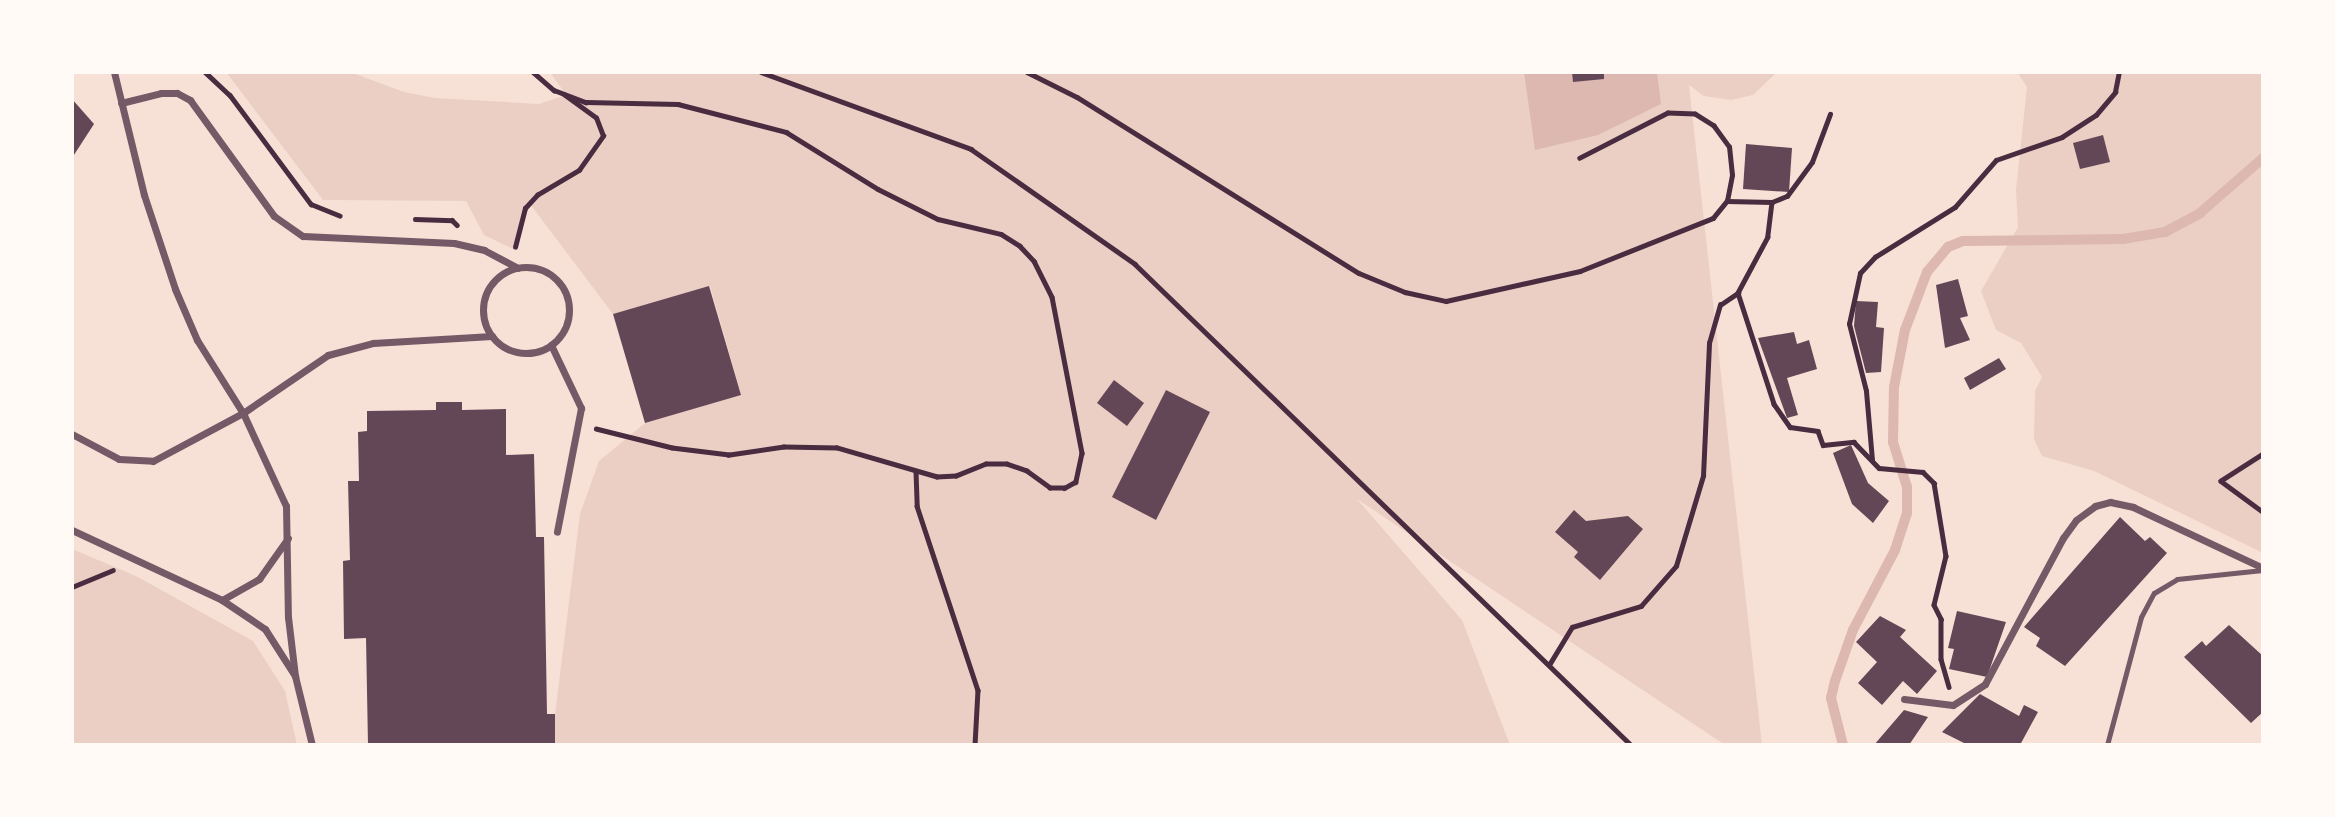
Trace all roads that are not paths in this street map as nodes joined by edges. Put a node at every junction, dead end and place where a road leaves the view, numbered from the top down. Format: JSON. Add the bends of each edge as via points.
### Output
{"nodes":[{"id":1,"x":114,"y":72,"type":"edge"},
{"id":2,"x":121,"y":103,"type":"junction"},
{"id":3,"x":518,"y":268,"type":"junction"},
{"id":4,"x":492,"y":336,"type":"junction"},
{"id":5,"x":551,"y":345,"type":"junction"},
{"id":6,"x":243,"y":413,"type":"junction"},
{"id":7,"x":72,"y":434,"type":"edge"},
{"id":8,"x":72,"y":530,"type":"edge"},
{"id":9,"x":557,"y":532,"type":"dead end"},
{"id":10,"x":290,"y":535,"type":"junction"},
{"id":11,"x":2263,"y":569,"type":"edge"},
{"id":12,"x":222,"y":600,"type":"junction"},
{"id":13,"x":295,"y":676,"type":"junction"},
{"id":14,"x":1904,"y":699,"type":"dead end"},
{"id":15,"x":312,"y":745,"type":"edge"},
{"id":16,"x":2107,"y":745,"type":"edge"}],
"edges":[{"from":1,"to":2,"type":"street"},
{"from":2,"to":3,"type":"street","via":[[161,93],[177,93],[190,100],[274,216],[303,236],[454,243],[484,250]]},
{"from":2,"to":6,"type":"street","via":[[175,289],[197,340]]},
{"from":3,"to":4,"type":"street","via":[[505,273],[487,293],[485,320]]},
{"from":3,"to":5,"type":"street","via":[[546,272],[566,293],[568,322]]},
{"from":4,"to":5,"type":"street","via":[[524,354]]},
{"from":4,"to":6,"type":"street","via":[[351,347],[306,366]]},
{"from":5,"to":9,"type":"street","via":[[578,395],[581,424]]},
{"from":6,"to":7,"type":"street","via":[[163,457],[143,463],[107,454]]},
{"from":6,"to":10,"type":"street","via":[[282,494]]},
{"from":8,"to":12,"type":"street"},
{"from":10,"to":12,"type":"street","via":[[260,579]]},
{"from":10,"to":13,"type":"street","via":[[287,601]]},
{"from":11,"to":14,"type":"street","via":[[2133,507],[2110,502],[2095,506],[2076,520],[2063,538],[1991,676],[1959,703]]},
{"from":11,"to":16,"type":"lane","via":[[2177,579],[2154,593],[2141,617]]},
{"from":12,"to":13,"type":"street","via":[[265,629]]},
{"from":13,"to":15,"type":"street"}]}
